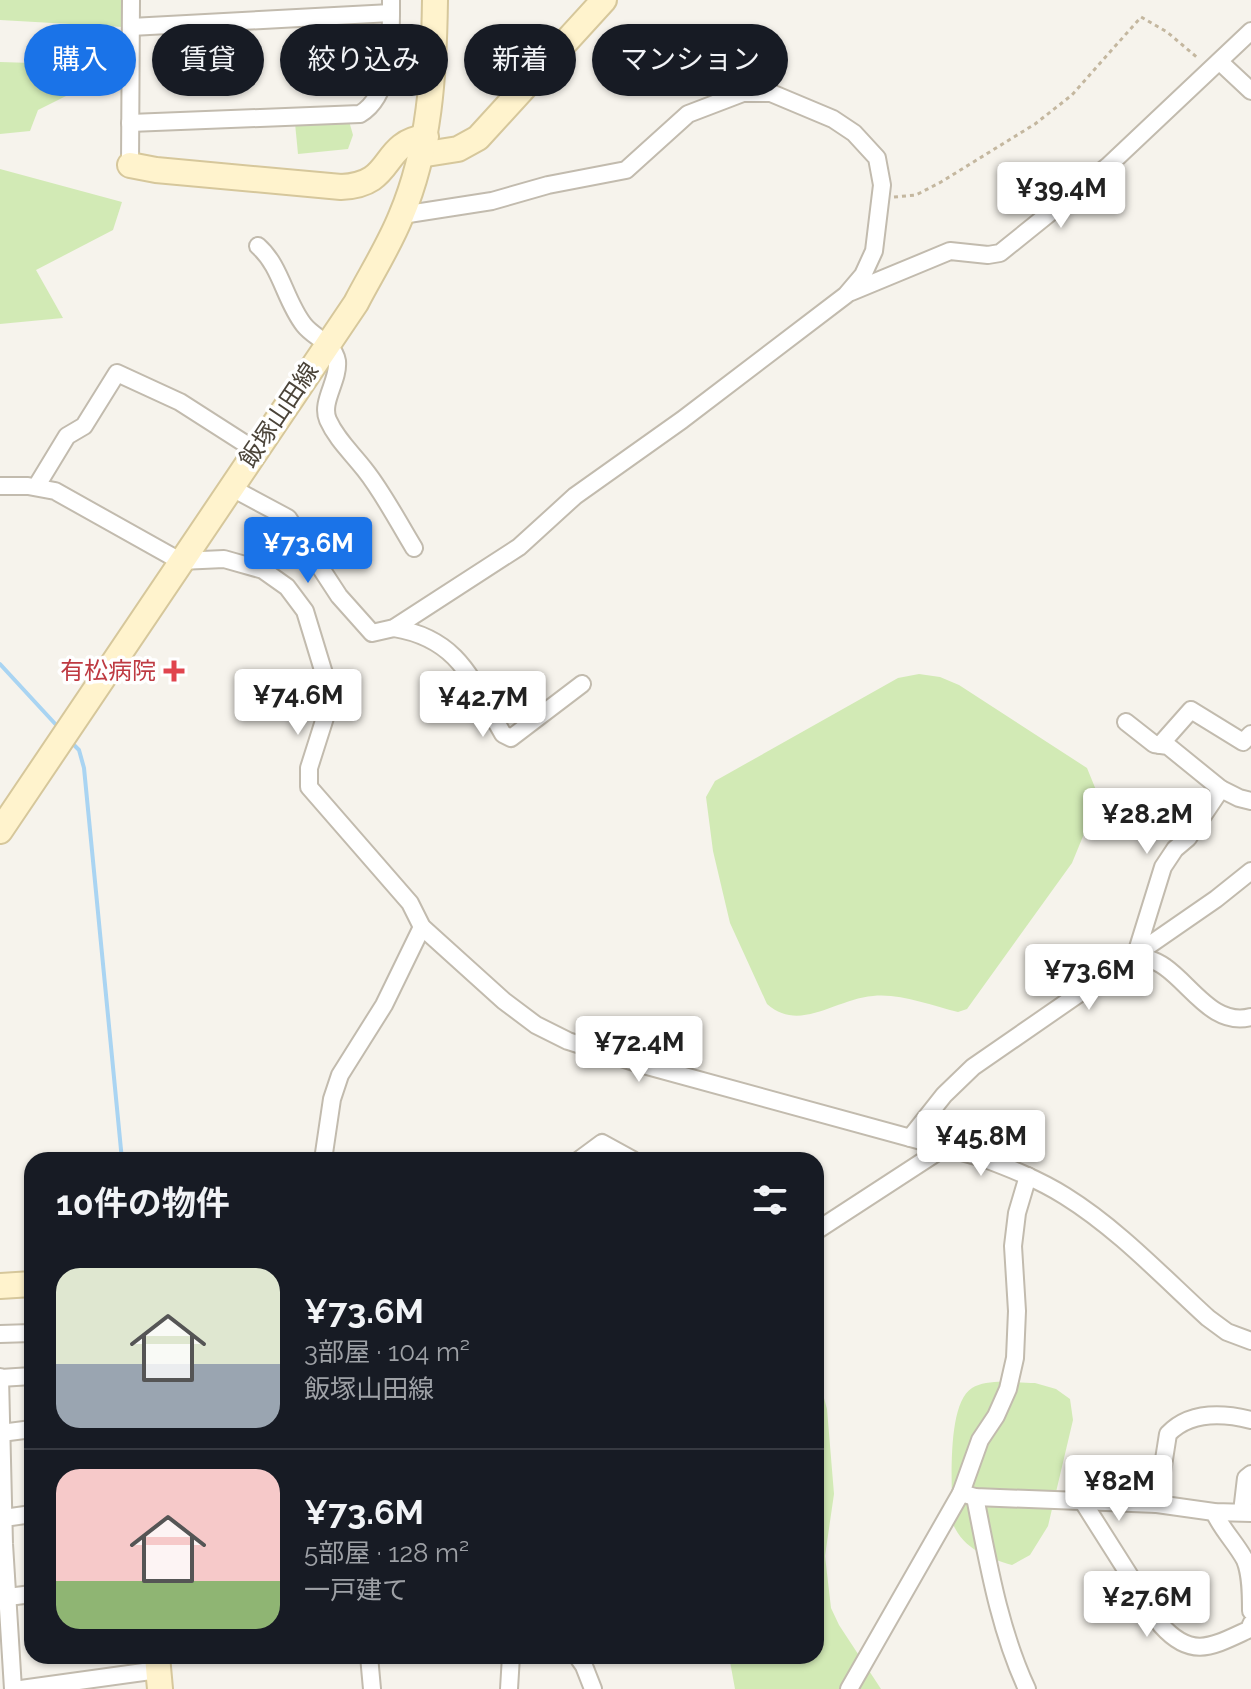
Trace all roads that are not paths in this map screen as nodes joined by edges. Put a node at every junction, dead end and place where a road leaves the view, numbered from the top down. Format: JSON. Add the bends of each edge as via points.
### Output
{"nodes":[{"id":1,"x":131,"y":0,"type":"edge"},
{"id":2,"x":435,"y":0,"type":"edge"},
{"id":3,"x":604,"y":0,"type":"edge"},
{"id":4,"x":391,"y":6,"type":"edge"},
{"id":5,"x":131,"y":24,"type":"edge"},
{"id":6,"x":136,"y":27,"type":"edge"},
{"id":7,"x":1251,"y":31,"type":"edge"},
{"id":8,"x":1215,"y":66,"type":"junction"},
{"id":9,"x":1251,"y":91,"type":"edge"},
{"id":10,"x":130,"y":96,"type":"edge"},
{"id":11,"x":130,"y":123,"type":"junction"},
{"id":12,"x":423,"y":146,"type":"junction"},
{"id":13,"x":130,"y":165,"type":"joint"},
{"id":14,"x":402,"y":215,"type":"junction"},
{"id":15,"x":258,"y":246,"type":"dead end"},
{"id":16,"x":846,"y":295,"type":"junction"},
{"id":17,"x":327,"y":344,"type":"junction"},
{"id":18,"x":255,"y":450,"type":"junction"},
{"id":19,"x":0,"y":486,"type":"edge"},
{"id":20,"x":36,"y":487,"type":"junction"},
{"id":21,"x":230,"y":487,"type":"junction"},
{"id":22,"x":414,"y":548,"type":"dead end"},
{"id":23,"x":180,"y":561,"type":"junction"},
{"id":24,"x":394,"y":628,"type":"junction"},
{"id":25,"x":582,"y":684,"type":"dead end"},
{"id":26,"x":1126,"y":722,"type":"dead end"},
{"id":27,"x":1251,"y":734,"type":"edge"},
{"id":28,"x":1160,"y":745,"type":"junction"},
{"id":29,"x":1221,"y":789,"type":"junction"},
{"id":30,"x":1251,"y":801,"type":"edge"},
{"id":31,"x":0,"y":831,"type":"edge"},
{"id":32,"x":1251,"y":871,"type":"edge"},
{"id":33,"x":422,"y":927,"type":"junction"},
{"id":34,"x":1136,"y":954,"type":"junction"},
{"id":35,"x":1251,"y":1017,"type":"edge"},
{"id":36,"x":910,"y":1138,"type":"junction"},
{"id":37,"x":945,"y":1147,"type":"junction"},
{"id":38,"x":324,"y":1152,"type":"edge"},
{"id":39,"x":590,"y":1152,"type":"edge"},
{"id":40,"x":618,"y":1152,"type":"edge"},
{"id":41,"x":1028,"y":1176,"type":"junction"},
{"id":42,"x":824,"y":1226,"type":"edge"},
{"id":43,"x":24,"y":1284,"type":"edge"},
{"id":44,"x":0,"y":1286,"type":"edge"},
{"id":45,"x":24,"y":1333,"type":"edge"},
{"id":46,"x":0,"y":1334,"type":"edge"},
{"id":47,"x":1251,"y":1341,"type":"edge"},
{"id":48,"x":24,"y":1376,"type":"edge"},
{"id":49,"x":0,"y":1378,"type":"edge"},
{"id":50,"x":1251,"y":1420,"type":"edge"},
{"id":51,"x":24,"y":1430,"type":"edge"},
{"id":52,"x":1,"y":1433,"type":"edge"},
{"id":53,"x":1251,"y":1474,"type":"edge"},
{"id":54,"x":968,"y":1495,"type":"junction"},
{"id":55,"x":1083,"y":1502,"type":"junction"},
{"id":56,"x":1157,"y":1504,"type":"junction"},
{"id":57,"x":1214,"y":1512,"type":"junction"},
{"id":58,"x":1246,"y":1513,"type":"edge"},
{"id":59,"x":24,"y":1515,"type":"edge"},
{"id":60,"x":4,"y":1518,"type":"junction"},
{"id":61,"x":2,"y":1544,"type":"edge"},
{"id":62,"x":24,"y":1595,"type":"edge"},
{"id":63,"x":8,"y":1597,"type":"junction"},
{"id":64,"x":1251,"y":1611,"type":"edge"},
{"id":65,"x":1251,"y":1628,"type":"edge"},
{"id":66,"x":370,"y":1664,"type":"edge"},
{"id":67,"x":511,"y":1664,"type":"edge"},
{"id":68,"x":583,"y":1664,"type":"edge"},
{"id":69,"x":158,"y":1672,"type":"edge"},
{"id":70,"x":13,"y":1689,"type":"edge"},
{"id":71,"x":21,"y":1689,"type":"edge"},
{"id":72,"x":372,"y":1689,"type":"edge"},
{"id":73,"x":509,"y":1689,"type":"edge"},
{"id":74,"x":593,"y":1689,"type":"edge"},
{"id":75,"x":849,"y":1689,"type":"edge"},
{"id":76,"x":1027,"y":1689,"type":"edge"}],
"edges":[{"from":1,"to":5,"type":"street"},
{"from":2,"to":12,"type":"main road","name":"飯塚山田線"},
{"from":3,"to":12,"type":"main road","via":[[478,138],[458,149]]},
{"from":4,"to":6,"type":"street"},
{"from":4,"to":11,"type":"street","via":[[391,40],[379,98],[360,114]]},
{"from":7,"to":8,"type":"street"},
{"from":8,"to":9,"type":"street"},
{"from":8,"to":16,"type":"street","via":[[1108,166],[1000,253],[950,251]]},
{"from":10,"to":11,"type":"street"},
{"from":11,"to":13,"type":"street"},
{"from":12,"to":13,"type":"main road","via":[[409,139],[383,170],[359,186]]},
{"from":12,"to":14,"type":"main road","name":"飯塚山田線"},
{"from":14,"to":16,"type":"street","via":[[492,201],[626,170],[688,114],[743,93],[771,93],[833,119],[877,158],[882,196],[874,251]]},
{"from":14,"to":17,"type":"main road","name":"飯塚山田線","via":[[356,303]]},
{"from":15,"to":17,"type":"street","via":[[269,256],[305,327]]},
{"from":16,"to":24,"type":"street","via":[[575,496],[519,547]]},
{"from":17,"to":18,"type":"main road","name":"飯塚山田線"},
{"from":17,"to":22,"type":"street","via":[[337,357],[337,376],[326,416]]},
{"from":18,"to":20,"type":"street","via":[[180,402],[117,373],[84,426],[67,436]]},
{"from":18,"to":21,"type":"main road","name":"飯塚山田線"},
{"from":19,"to":20,"type":"street"},
{"from":20,"to":23,"type":"street","via":[[55,491]]},
{"from":21,"to":23,"type":"main road","name":"飯塚山田線"},
{"from":21,"to":24,"type":"street","via":[[288,518],[339,596],[372,633]]},
{"from":23,"to":31,"type":"main road","name":"飯塚山田線"},
{"from":23,"to":33,"type":"street","via":[[224,559],[263,570],[287,587],[305,611],[329,705],[309,768],[309,787],[410,903]]},
{"from":24,"to":25,"type":"street","via":[[441,643],[470,678],[503,734],[511,738]]},
{"from":26,"to":28,"type":"street"},
{"from":27,"to":28,"type":"street","via":[[1243,742],[1191,710]]},
{"from":28,"to":29,"type":"street"},
{"from":29,"to":30,"type":"street"},
{"from":29,"to":34,"type":"street","via":[[1163,867]]},
{"from":32,"to":34,"type":"street"},
{"from":33,"to":36,"type":"street","via":[[515,1009],[568,1041]]},
{"from":33,"to":38,"type":"street","via":[[384,1005],[340,1075]]},
{"from":34,"to":35,"type":"street","via":[[1168,969],[1213,1010],[1241,1020]]},
{"from":34,"to":36,"type":"street","via":[[973,1067]]},
{"from":36,"to":37,"type":"street"},
{"from":37,"to":41,"type":"street"},
{"from":37,"to":42,"type":"street"},
{"from":39,"to":40,"type":"street","via":[[602,1143]]},
{"from":41,"to":47,"type":"street","via":[[1101,1222],[1208,1318]]},
{"from":41,"to":54,"type":"street","via":[[1013,1246],[1015,1358],[1008,1389],[980,1440]]},
{"from":43,"to":44,"type":"main road"},
{"from":45,"to":46,"type":"street"},
{"from":48,"to":49,"type":"street"},
{"from":49,"to":52,"type":"street"},
{"from":50,"to":56,"type":"street","via":[[1224,1413],[1176,1425],[1168,1434]]},
{"from":51,"to":52,"type":"street"},
{"from":52,"to":60,"type":"street"},
{"from":53,"to":58,"type":"street","via":[[1246,1478]]},
{"from":54,"to":55,"type":"street"},
{"from":54,"to":75,"type":"street"},
{"from":54,"to":76,"type":"street"},
{"from":55,"to":56,"type":"street"},
{"from":55,"to":65,"type":"street","via":[[1172,1637],[1187,1646],[1210,1647]]},
{"from":56,"to":57,"type":"street"},
{"from":57,"to":58,"type":"street"},
{"from":57,"to":64,"type":"street","via":[[1246,1561]]},
{"from":59,"to":60,"type":"street"},
{"from":60,"to":61,"type":"street"},
{"from":61,"to":63,"type":"street"},
{"from":62,"to":63,"type":"street"},
{"from":63,"to":70,"type":"street"},
{"from":66,"to":72,"type":"street"},
{"from":67,"to":73,"type":"street"},
{"from":68,"to":74,"type":"street"},
{"from":69,"to":71,"type":"street"}]}
